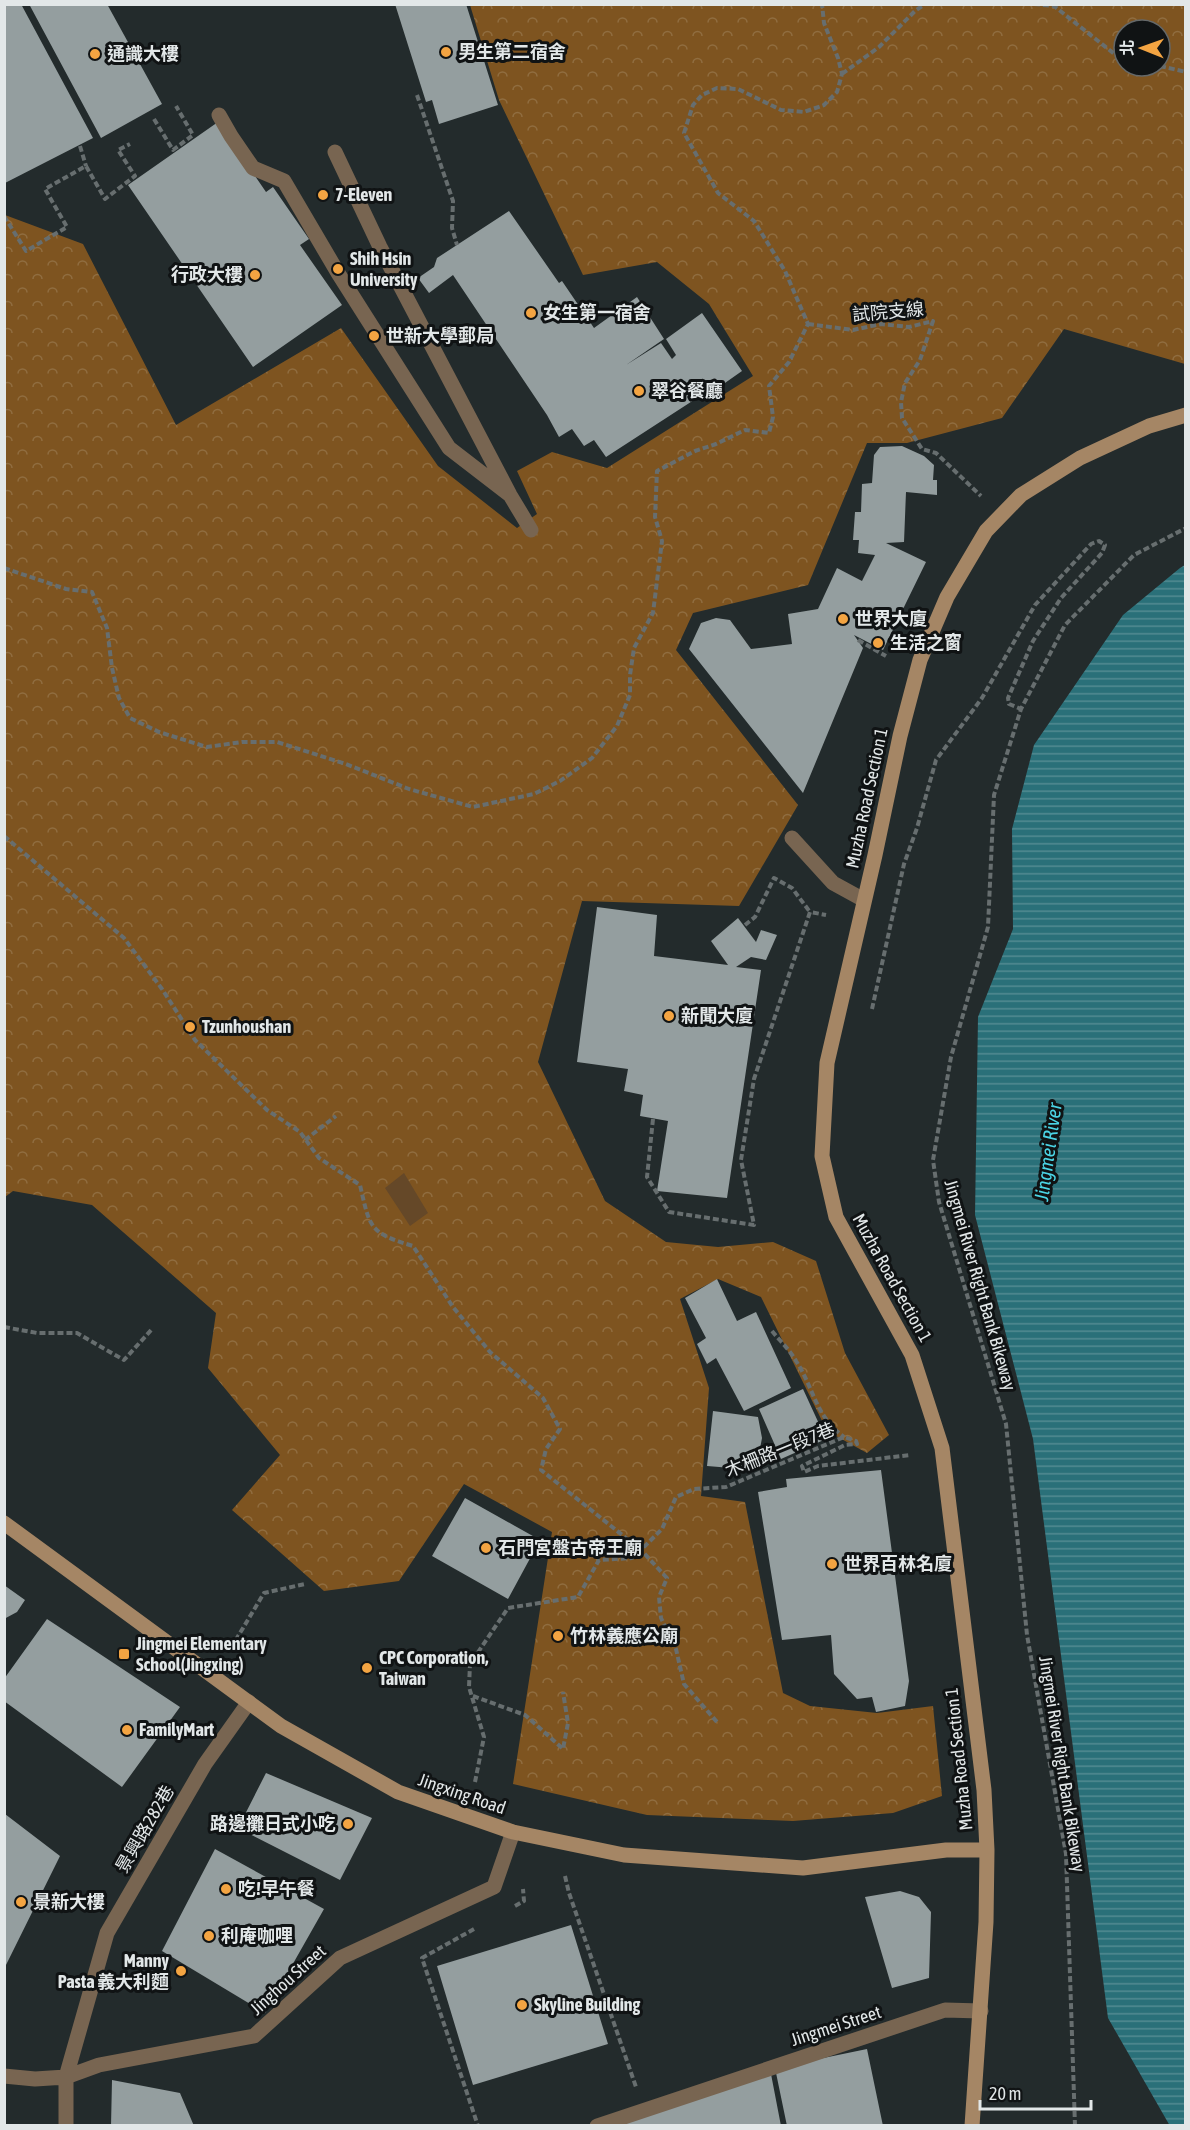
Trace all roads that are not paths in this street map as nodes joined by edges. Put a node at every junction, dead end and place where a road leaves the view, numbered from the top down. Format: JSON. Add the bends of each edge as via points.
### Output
{"nodes":[{"id":1,"x":219,"y":115,"type":"dead end"},
{"id":2,"x":335,"y":152,"type":"dead end"},
{"id":3,"x":1185,"y":415,"type":"edge"},
{"id":4,"x":510,"y":495,"type":"junction"},
{"id":5,"x":531,"y":530,"type":"dead end"},
{"id":6,"x":792,"y":838,"type":"dead end"},
{"id":7,"x":864,"y":900,"type":"junction"},
{"id":8,"x":4,"y":1523,"type":"edge"},
{"id":9,"x":249,"y":1702,"type":"junction"},
{"id":10,"x":513,"y":1832,"type":"junction"},
{"id":11,"x":987,"y":1850,"type":"junction"},
{"id":12,"x":981,"y":2011,"type":"junction"},
{"id":13,"x":4,"y":2076,"type":"edge"},
{"id":14,"x":66,"y":2077,"type":"junction"},
{"id":15,"x":66,"y":2126,"type":"edge"},
{"id":16,"x":597,"y":2126,"type":"edge"},
{"id":17,"x":972,"y":2126,"type":"edge"}],
"edges":[{"from":1,"to":4,"type":"street","via":[[253,168],[284,181],[449,448]]},
{"from":2,"to":4,"type":"street"},
{"from":3,"to":7,"type":"street","name":"Muzha Road Section 1","via":[[1149,426],[1080,458],[1021,495],[986,531],[947,597],[920,660]]},
{"from":4,"to":5,"type":"street"},
{"from":6,"to":7,"type":"street","via":[[832,883]]},
{"from":7,"to":11,"type":"street","name":"Muzha Road Section 1","via":[[827,1063],[822,1156],[836,1217],[912,1355],[942,1448],[984,1790]]},
{"from":8,"to":9,"type":"street","name":"Jingxing Road"},
{"from":9,"to":10,"type":"street","name":"Jingxing Road","via":[[281,1726],[398,1792]]},
{"from":9,"to":14,"type":"street","name":"景興路282巷","via":[[206,1764],[107,1934]]},
{"from":10,"to":11,"type":"street","name":"Jingxing Road","via":[[624,1855],[803,1868],[946,1850]]},
{"from":10,"to":14,"type":"street","name":"Jinghou Street","via":[[494,1887],[340,1958],[254,2036],[99,2065]]},
{"from":11,"to":12,"type":"street","name":"Muzha Road Section 1"},
{"from":12,"to":16,"type":"street","name":"Jingmei Street","via":[[945,2010]]},
{"from":12,"to":17,"type":"street"},
{"from":13,"to":14,"type":"street","name":"Jinghou Street"},
{"from":14,"to":15,"type":"street","name":"景興路282巷"}]}
